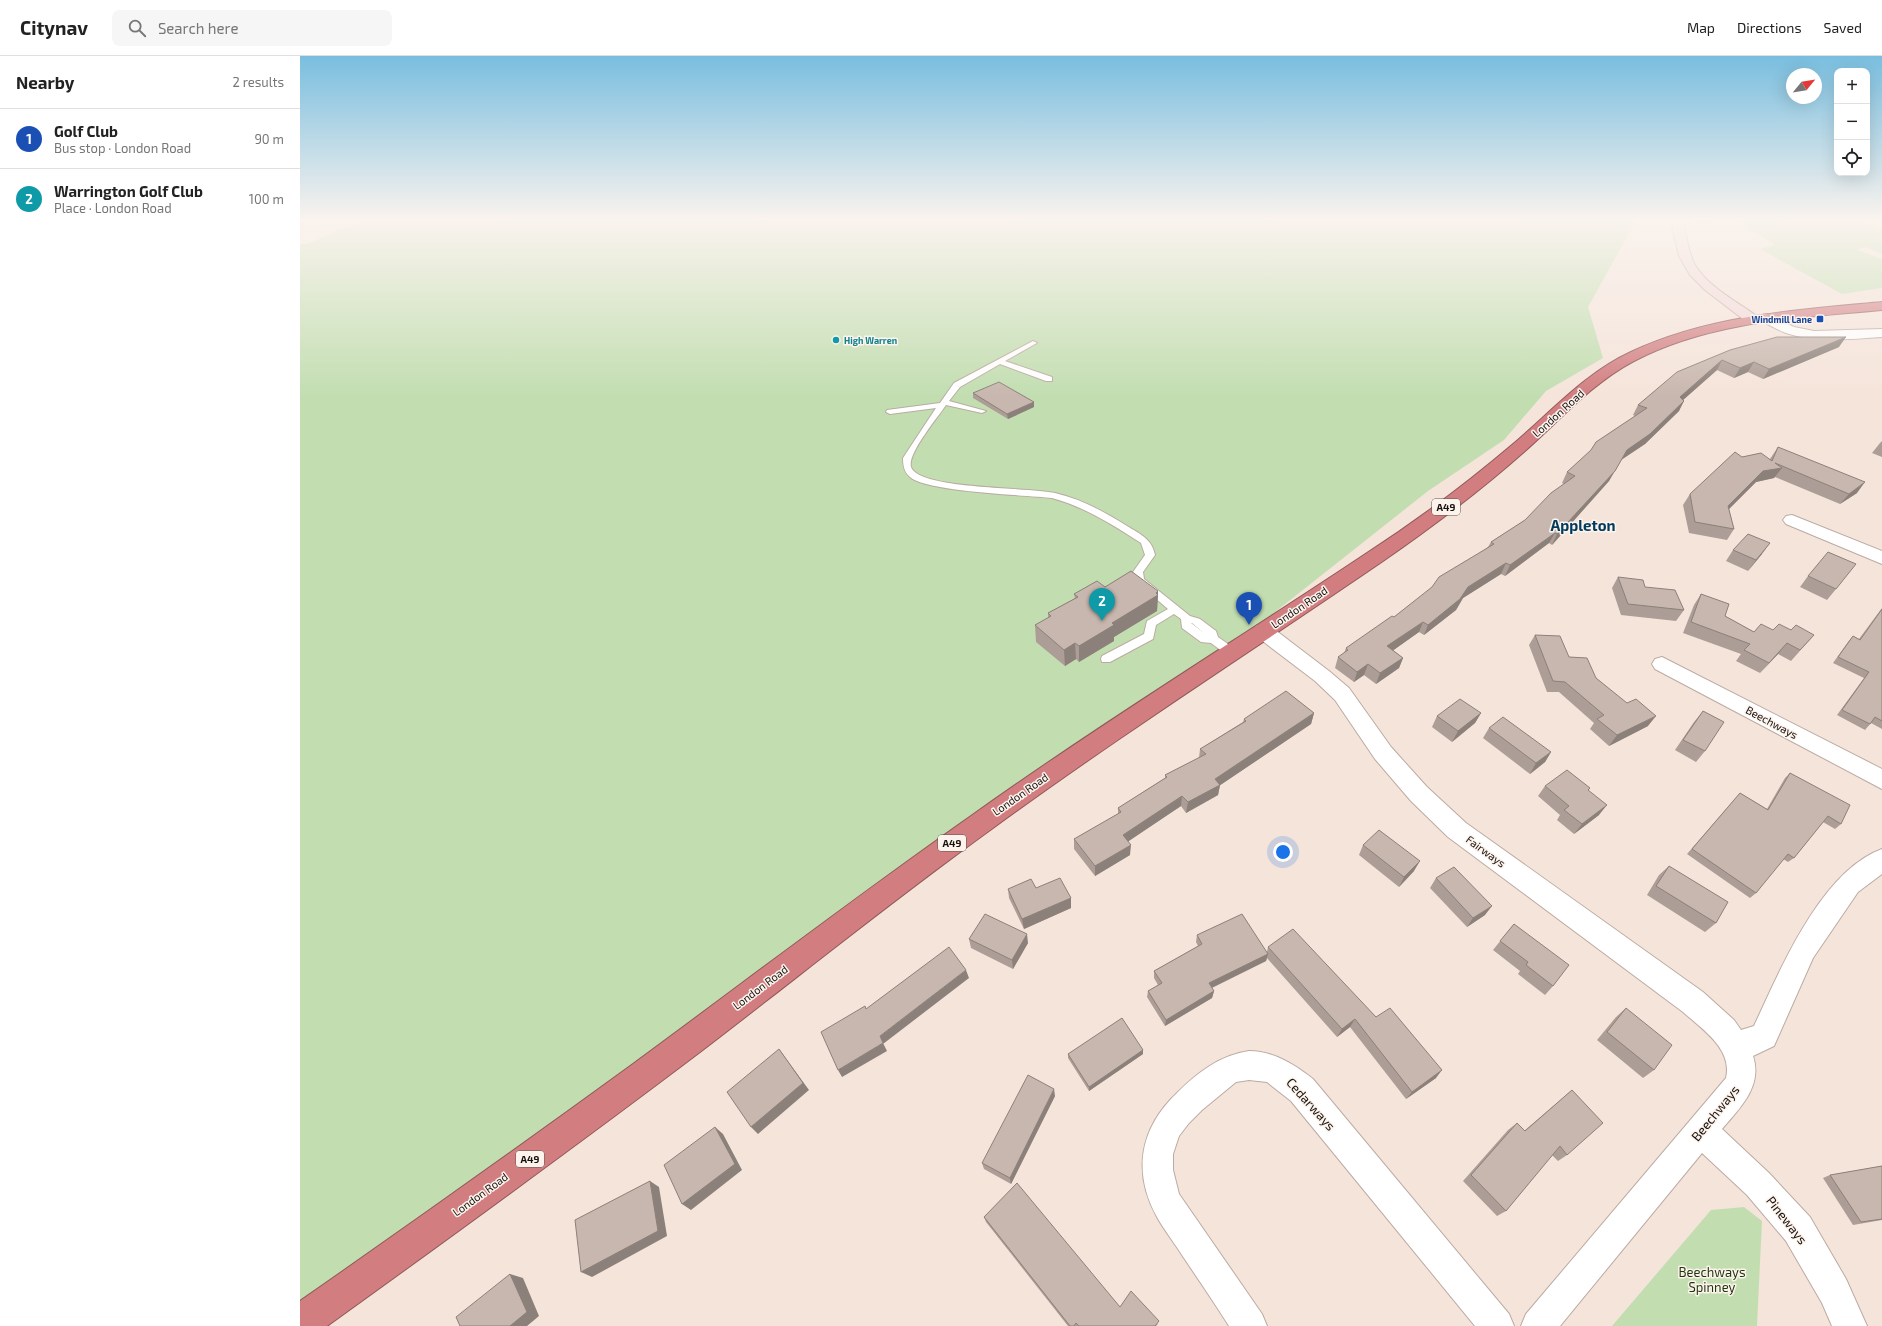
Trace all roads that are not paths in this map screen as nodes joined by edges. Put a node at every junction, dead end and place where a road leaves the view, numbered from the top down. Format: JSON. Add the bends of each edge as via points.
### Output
{"nodes":[{"id":1,"x":1701,"y":278,"type":"edge"},
{"id":2,"x":1882,"y":306,"type":"edge"},
{"id":3,"x":1760,"y":319,"type":"junction"},
{"id":4,"x":1882,"y":333,"type":"edge"},
{"id":5,"x":1033,"y":343,"type":"dead end"},
{"id":6,"x":1000,"y":362,"type":"junction"},
{"id":7,"x":1049,"y":379,"type":"dead end"},
{"id":8,"x":943,"y":403,"type":"junction"},
{"id":9,"x":982,"y":410,"type":"dead end"},
{"id":10,"x":890,"y":412,"type":"dead end"},
{"id":11,"x":1792,"y":520,"type":"dead end"},
{"id":12,"x":1882,"y":558,"type":"edge"},
{"id":13,"x":1175,"y":609,"type":"junction"},
{"id":14,"x":1263,"y":631,"type":"junction"},
{"id":15,"x":1222,"y":646,"type":"junction"},
{"id":16,"x":1106,"y":659,"type":"dead end"},
{"id":17,"x":1662,"y":664,"type":"dead end"},
{"id":18,"x":1882,"y":780,"type":"edge"},
{"id":19,"x":1882,"y":860,"type":"edge"},
{"id":20,"x":1735,"y":1045,"type":"junction"},
{"id":21,"x":1701,"y":1131,"type":"junction"},
{"id":22,"x":300,"y":1323,"type":"edge"},
{"id":23,"x":1250,"y":1326,"type":"edge"},
{"id":24,"x":1497,"y":1326,"type":"edge"},
{"id":25,"x":1538,"y":1326,"type":"edge"},
{"id":26,"x":1850,"y":1326,"type":"edge"}],
"edges":[{"from":1,"to":3,"type":"street","via":[[1709,287]]},
{"from":2,"to":3,"type":"highway","name":"London Road","number":"A49"},
{"from":3,"to":4,"type":"street","via":[[1801,333]]},
{"from":3,"to":14,"type":"highway","name":"London Road","number":"A49","via":[[1679,338],[1645,350],[1615,366],[1490,473],[1447,506]]},
{"from":5,"to":6,"type":"lane"},
{"from":6,"to":7,"type":"lane"},
{"from":6,"to":8,"type":"lane","via":[[958,386]]},
{"from":8,"to":9,"type":"lane"},
{"from":8,"to":10,"type":"lane"},
{"from":8,"to":13,"type":"lane","via":[[908,458],[907,467],[913,476],[938,485],[1053,495],[1070,499],[1104,515],[1145,541],[1150,555],[1138,572],[1139,580]]},
{"from":11,"to":12,"type":"street"},
{"from":13,"to":15,"type":"lane","via":[[1186,618],[1186,625],[1205,639]]},
{"from":13,"to":16,"type":"lane","via":[[1151,623],[1149,636]]},
{"from":14,"to":15,"type":"highway","name":"London Road","number":"A49"},
{"from":14,"to":20,"type":"street","name":"Fairways","via":[[1342,694],[1383,753],[1418,794],[1457,830],[1693,1002],[1724,1030]]},
{"from":15,"to":22,"type":"highway","name":"London Road","number":"A49","via":[[1142,709],[904,878],[569,1130]]},
{"from":17,"to":18,"type":"street","name":"Beechways"},
{"from":19,"to":20,"type":"street","via":[[1849,884],[1804,949],[1764,1036],[1749,1043]]},
{"from":20,"to":21,"type":"street","name":"Beechways","via":[[1742,1062],[1743,1076],[1737,1088]]},
{"from":21,"to":25,"type":"street","name":"Beechways"},
{"from":21,"to":26,"type":"street","name":"Pineways","via":[[1758,1184],[1798,1229],[1834,1291]]},
{"from":23,"to":24,"type":"street","name":"Cedarways","via":[[1168,1206],[1159,1188],[1156,1170],[1164,1134],[1176,1114],[1188,1101],[1227,1072],[1242,1066],[1258,1065],[1288,1077],[1302,1090]]}]}
